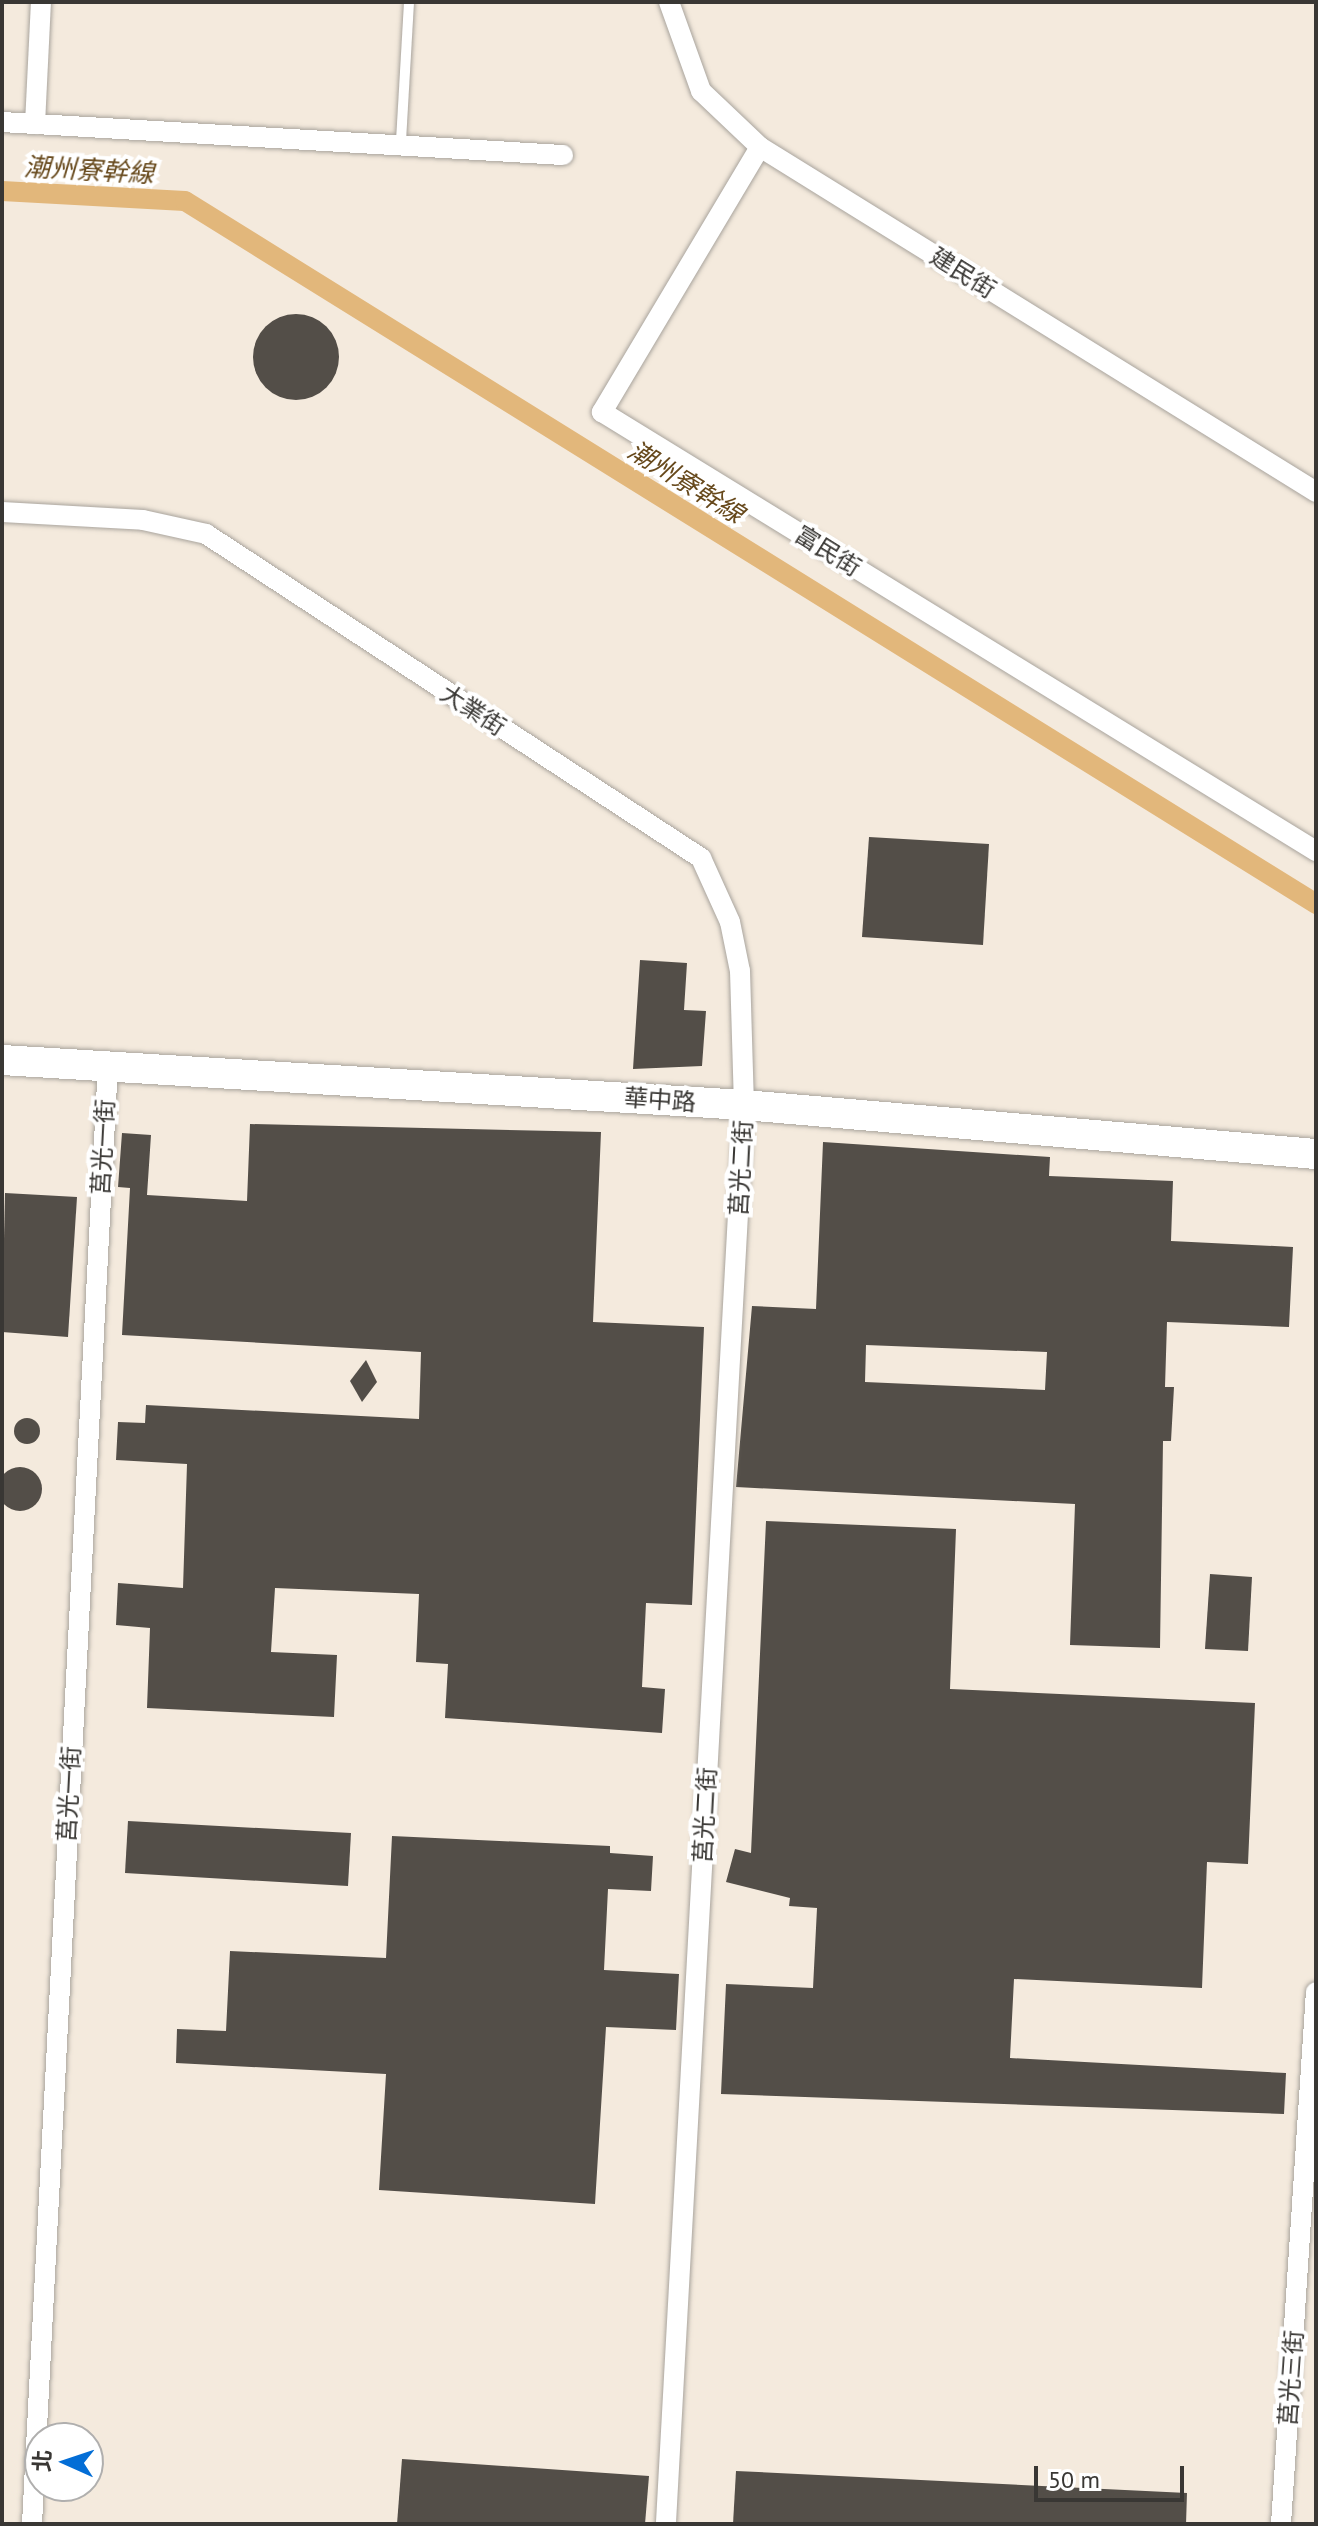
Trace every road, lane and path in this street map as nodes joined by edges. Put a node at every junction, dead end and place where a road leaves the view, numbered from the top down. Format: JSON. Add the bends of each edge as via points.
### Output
{"nodes":[{"id":1,"x":41,"y":2,"type":"edge"},
{"id":2,"x":409,"y":2,"type":"edge"},
{"id":3,"x":669,"y":2,"type":"edge"},
{"id":4,"x":2,"y":122,"type":"edge"},
{"id":5,"x":35,"y":124,"type":"junction"},
{"id":6,"x":401,"y":141,"type":"junction"},
{"id":7,"x":760,"y":147,"type":"junction"},
{"id":8,"x":563,"y":155,"type":"dead end"},
{"id":9,"x":1316,"y":492,"type":"edge"},
{"id":10,"x":2,"y":512,"type":"edge"},
{"id":11,"x":1316,"y":851,"type":"edge"},
{"id":12,"x":2,"y":1060,"type":"edge"},
{"id":13,"x":108,"y":1065,"type":"junction"},
{"id":14,"x":744,"y":1105,"type":"junction"},
{"id":15,"x":1316,"y":1154,"type":"edge"},
{"id":16,"x":1316,"y":1992,"type":"edge"},
{"id":17,"x":32,"y":2524,"type":"edge"},
{"id":18,"x":666,"y":2524,"type":"edge"},
{"id":19,"x":1281,"y":2524,"type":"edge"}],
"edges":[{"from":1,"to":5,"type":"street"},
{"from":2,"to":6,"type":"lane"},
{"from":3,"to":7,"type":"street","name":"建民街","via":[[701,91]]},
{"from":4,"to":5,"type":"street"},
{"from":5,"to":6,"type":"street"},
{"from":6,"to":8,"type":"street"},
{"from":7,"to":9,"type":"street","name":"建民街"},
{"from":7,"to":11,"type":"street","name":"富民街","via":[[602,412]]},
{"from":10,"to":14,"type":"street","name":"大業街","via":[[143,520],[206,534],[701,858],[730,922],[740,971]]},
{"from":12,"to":13,"type":"main road","name":"華中路"},
{"from":13,"to":14,"type":"main road","name":"華中路"},
{"from":13,"to":17,"type":"street","name":"莒光一街"},
{"from":14,"to":15,"type":"main road","name":"華中路"},
{"from":14,"to":18,"type":"street","name":"莒光二街"},
{"from":16,"to":19,"type":"street","name":"莒光三街"}]}
